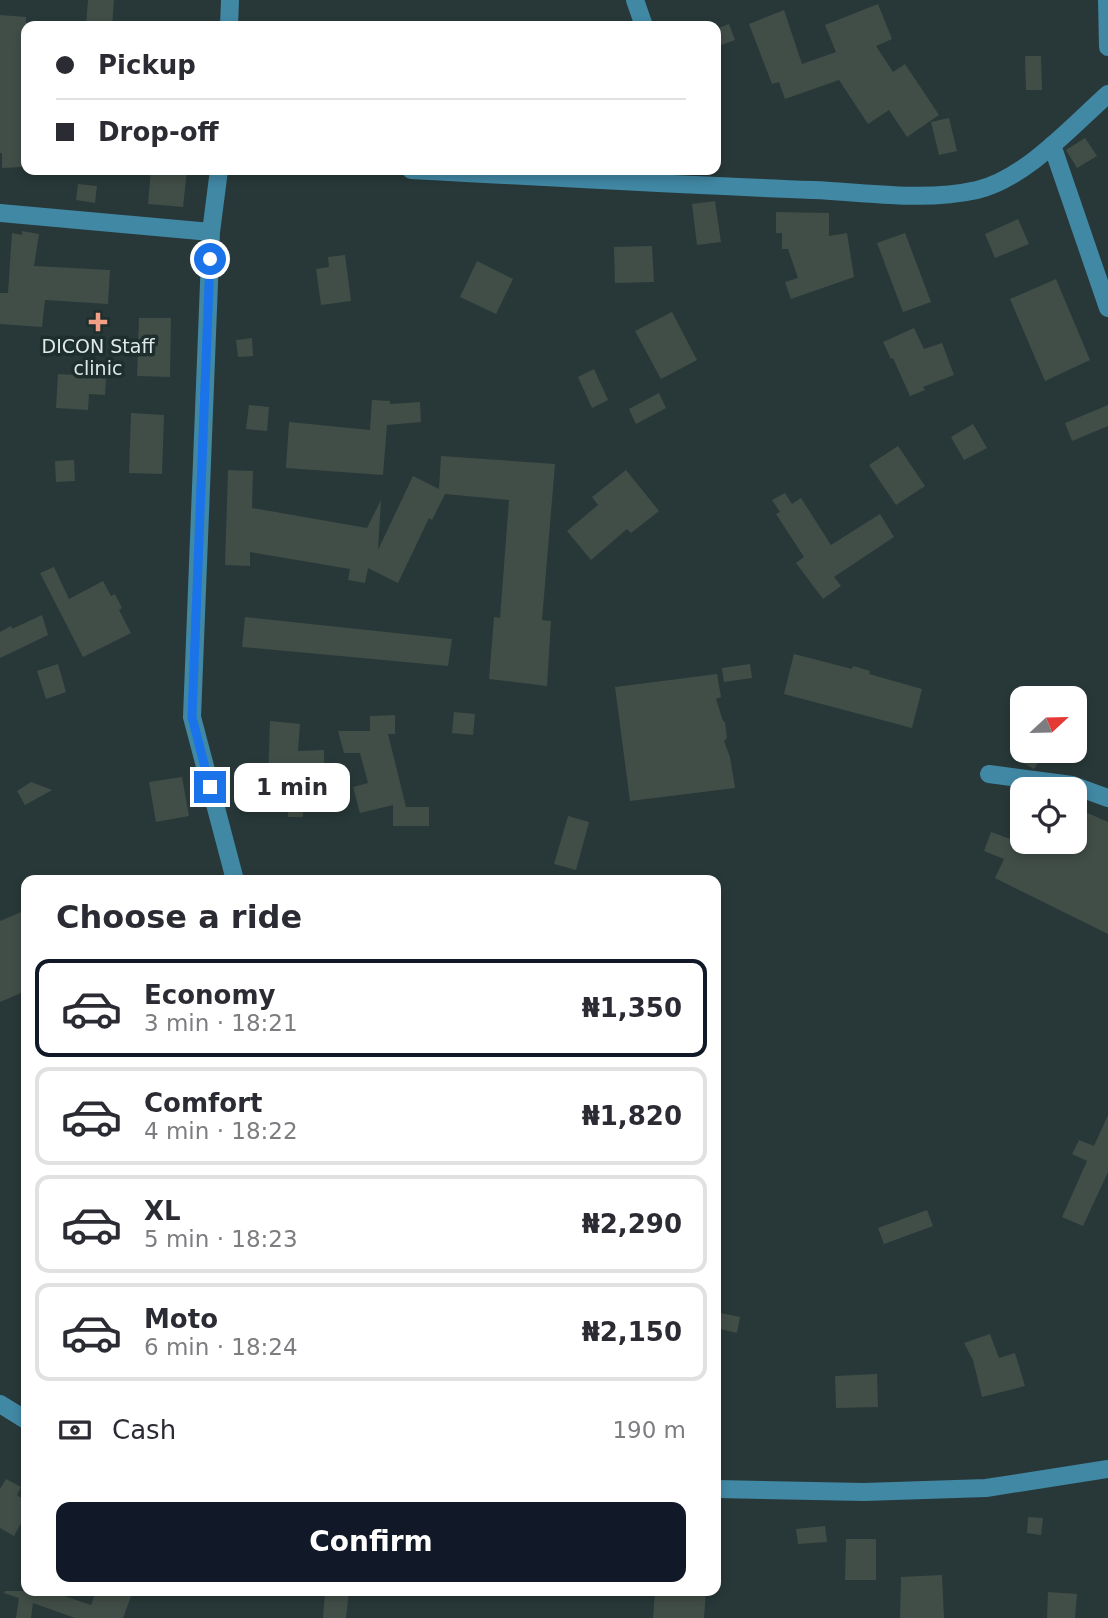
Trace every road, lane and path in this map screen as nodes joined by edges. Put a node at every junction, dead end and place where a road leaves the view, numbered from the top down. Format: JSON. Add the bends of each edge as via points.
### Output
{"nodes":[{"id":1,"x":230,"y":0,"type":"edge"},
{"id":2,"x":635,"y":0,"type":"edge"},
{"id":3,"x":1107,"y":0,"type":"edge"},
{"id":4,"x":229,"y":21,"type":"edge"},
{"id":5,"x":642,"y":21,"type":"edge"},
{"id":6,"x":1108,"y":47,"type":"edge"},
{"id":7,"x":1108,"y":94,"type":"edge"},
{"id":8,"x":1052,"y":145,"type":"junction"},
{"id":9,"x":218,"y":175,"type":"edge"},
{"id":10,"x":587,"y":175,"type":"edge"},
{"id":11,"x":693,"y":178,"type":"edge"},
{"id":12,"x":0,"y":213,"type":"edge"},
{"id":13,"x":211,"y":232,"type":"junction"},
{"id":14,"x":1108,"y":308,"type":"edge"},
{"id":15,"x":989,"y":774,"type":"dead end"},
{"id":16,"x":1108,"y":798,"type":"edge"},
{"id":17,"x":234,"y":875,"type":"edge"},
{"id":18,"x":0,"y":1405,"type":"edge"},
{"id":19,"x":21,"y":1417,"type":"edge"},
{"id":20,"x":1108,"y":1469,"type":"edge"},
{"id":21,"x":721,"y":1489,"type":"edge"}],
"edges":[{"from":1,"to":4,"type":"street"},
{"from":2,"to":5,"type":"street"},
{"from":3,"to":6,"type":"street"},
{"from":7,"to":8,"type":"street"},
{"from":8,"to":11,"type":"street","via":[[1016,173],[979,189],[937,196]]},
{"from":8,"to":14,"type":"street"},
{"from":9,"to":13,"type":"street"},
{"from":10,"to":11,"type":"street"},
{"from":12,"to":13,"type":"street"},
{"from":13,"to":17,"type":"street","via":[[192,717]]},
{"from":15,"to":16,"type":"street","via":[[1073,785]]},
{"from":18,"to":19,"type":"street"},
{"from":20,"to":21,"type":"street","via":[[986,1488]]}]}
